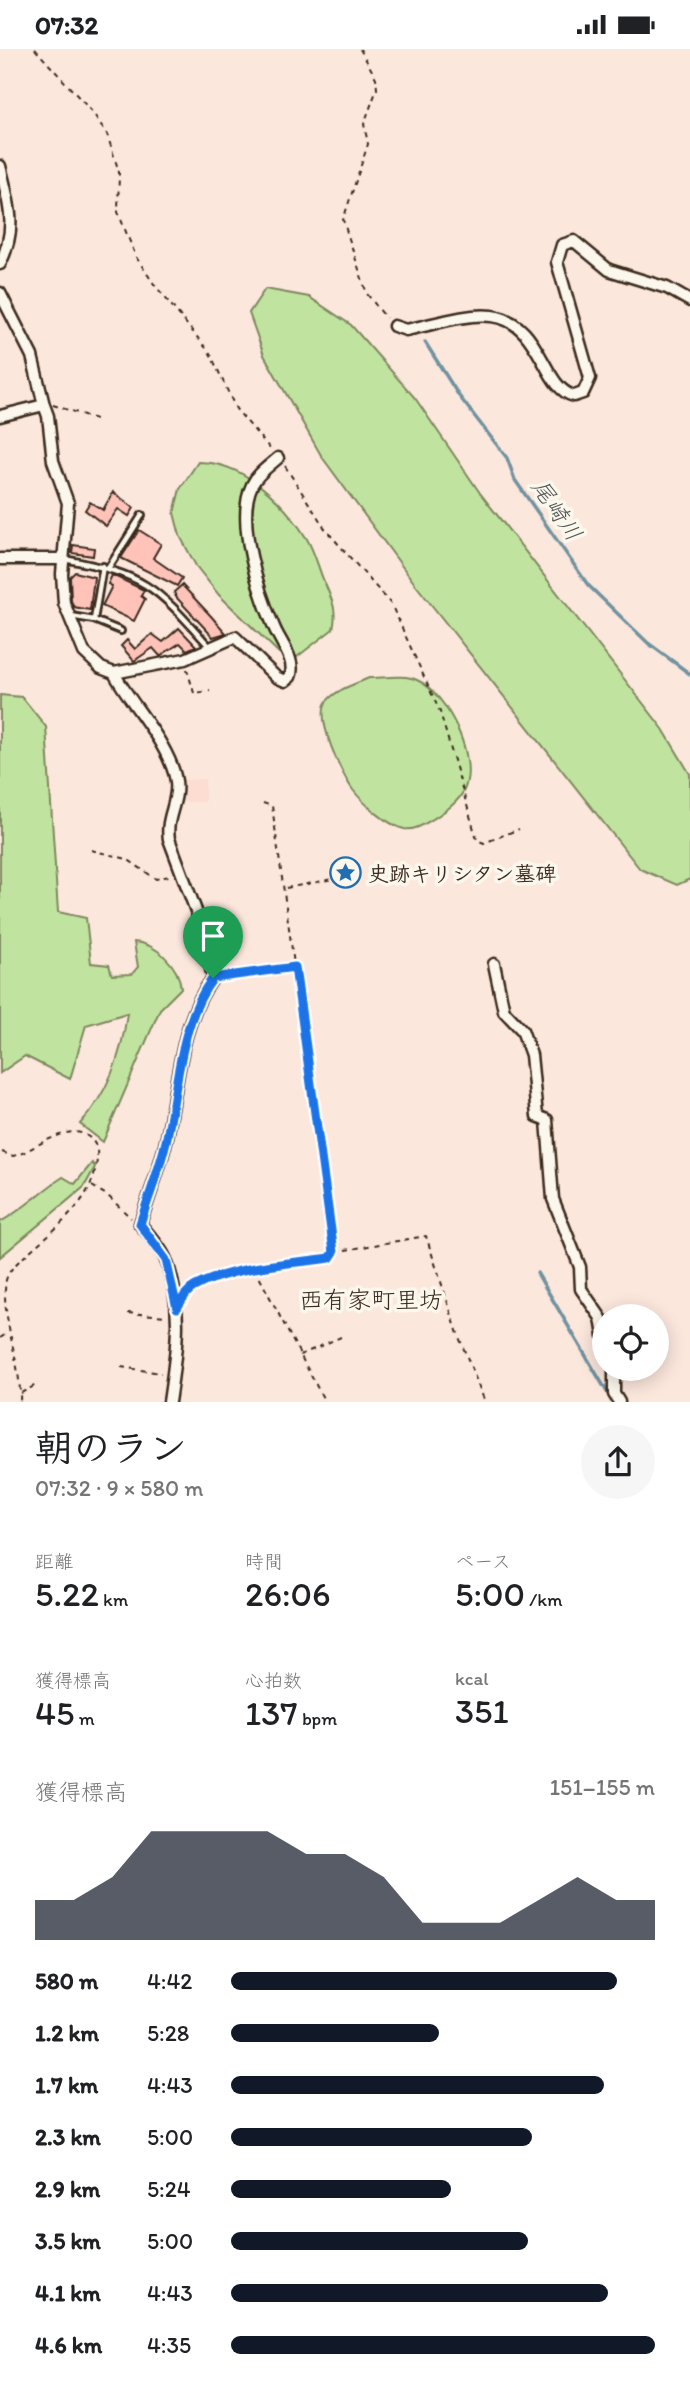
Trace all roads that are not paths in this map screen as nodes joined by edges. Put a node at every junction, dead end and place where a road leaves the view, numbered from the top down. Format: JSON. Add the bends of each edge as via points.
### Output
{"nodes":[{"id":1,"x":0,"y":166,"type":"edge"},
{"id":2,"x":0,"y":264,"type":"edge"},
{"id":3,"x":0,"y":293,"type":"edge"},
{"id":4,"x":690,"y":301,"type":"edge"},
{"id":5,"x":394,"y":326,"type":"road end"},
{"id":6,"x":44,"y":405,"type":"junction"},
{"id":7,"x":0,"y":416,"type":"edge"},
{"id":8,"x":278,"y":458,"type":"dead end"},
{"id":9,"x":142,"y":515,"type":"dead end"},
{"id":10,"x":0,"y":559,"type":"edge"},
{"id":11,"x":63,"y":559,"type":"junction"},
{"id":12,"x":103,"y":566,"type":"junction"},
{"id":13,"x":109,"y":567,"type":"junction"},
{"id":14,"x":67,"y":615,"type":"junction"},
{"id":15,"x":94,"y":620,"type":"junction"},
{"id":16,"x":121,"y":631,"type":"dead end"},
{"id":17,"x":211,"y":649,"type":"junction"},
{"id":18,"x":114,"y":673,"type":"junction"},
{"id":19,"x":494,"y":964,"type":"dead end"},
{"id":20,"x":592,"y":1305,"type":"edge"},
{"id":21,"x":614,"y":1381,"type":"edge"},
{"id":22,"x":169,"y":1402,"type":"edge"},
{"id":23,"x":619,"y":1402,"type":"edge"}],
"edges":[{"from":1,"to":2,"type":"street","via":[[12,232]]},
{"from":3,"to":6,"type":"street","via":[[32,356]]},
{"from":4,"to":5,"type":"street","via":[[667,288],[609,270],[579,243],[562,245],[557,262],[590,378],[583,393],[574,396],[557,385],[531,340],[506,320],[488,316],[406,330]]},
{"from":6,"to":7,"type":"street"},
{"from":6,"to":11,"type":"street","via":[[53,461],[68,503]]},
{"from":8,"to":17,"type":"street","via":[[252,484],[245,525],[259,584],[292,674],[281,681],[235,637]]},
{"from":9,"to":13,"type":"lane"},
{"from":10,"to":11,"type":"street"},
{"from":11,"to":12,"type":"lane"},
{"from":11,"to":14,"type":"street"},
{"from":12,"to":13,"type":"lane"},
{"from":12,"to":15,"type":"lane"},
{"from":13,"to":17,"type":"lane","via":[[156,589]]},
{"from":14,"to":15,"type":"lane"},
{"from":14,"to":18,"type":"street","via":[[84,652]]},
{"from":15,"to":16,"type":"lane"},
{"from":17,"to":18,"type":"street"},
{"from":18,"to":22,"type":"street","via":[[171,764],[177,797],[167,827],[202,927],[213,978],[200,997],[178,1070],[167,1139],[140,1224],[166,1260],[177,1311]]},
{"from":19,"to":20,"type":"street","via":[[504,1011],[522,1030],[530,1055],[537,1116],[547,1120],[553,1199],[580,1266],[581,1289]]},
{"from":21,"to":23,"type":"street"}]}
